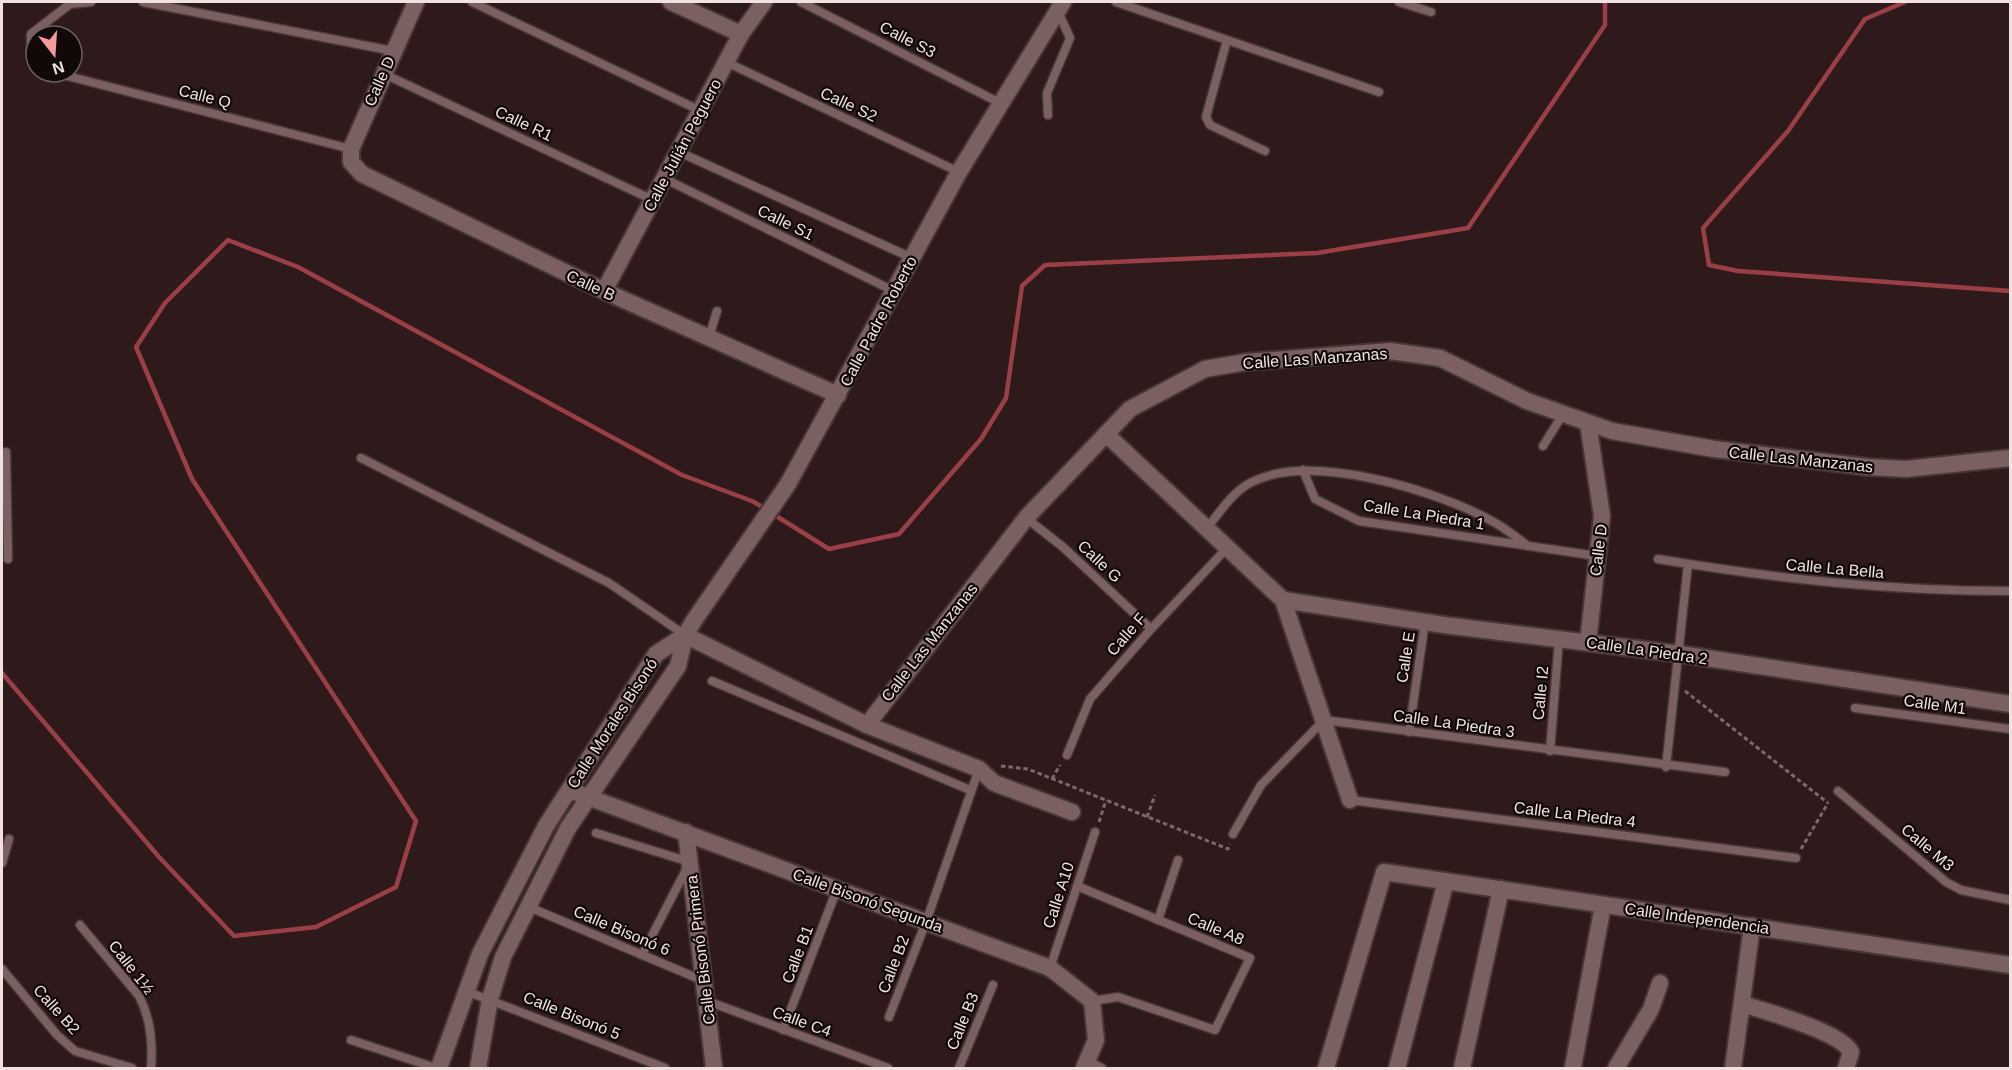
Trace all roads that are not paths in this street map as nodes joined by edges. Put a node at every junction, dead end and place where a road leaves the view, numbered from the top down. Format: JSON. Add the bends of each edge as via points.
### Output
{"nodes":[{"id":1,"x":91,"y":2,"type":"edge"},
{"id":2,"x":143,"y":2,"type":"edge"},
{"id":3,"x":416,"y":2,"type":"edge"},
{"id":4,"x":472,"y":2,"type":"edge"},
{"id":5,"x":675,"y":2,"type":"edge"},
{"id":6,"x":764,"y":2,"type":"edge"},
{"id":7,"x":801,"y":2,"type":"edge"},
{"id":8,"x":1116,"y":2,"type":"edge"},
{"id":9,"x":1399,"y":2,"type":"edge"},
{"id":10,"x":1059,"y":7,"type":"edge"},
{"id":11,"x":1431,"y":12,"type":"dead end"},
{"id":12,"x":44,"y":24,"type":"edge"},
{"id":13,"x":741,"y":34,"type":"junction"},
{"id":14,"x":1227,"y":40,"type":"junction"},
{"id":15,"x":393,"y":51,"type":"junction"},
{"id":16,"x":726,"y":62,"type":"junction"},
{"id":17,"x":382,"y":73,"type":"junction"},
{"id":18,"x":84,"y":81,"type":"edge"},
{"id":19,"x":1378,"y":92,"type":"dead end"},
{"id":20,"x":1000,"y":104,"type":"junction"},
{"id":21,"x":700,"y":111,"type":"junction"},
{"id":22,"x":1048,"y":115,"type":"dead end"},
{"id":23,"x":1265,"y":151,"type":"dead end"},
{"id":24,"x":679,"y":152,"type":"junction"},
{"id":25,"x":351,"y":156,"type":"junction"},
{"id":26,"x":959,"y":172,"type":"junction"},
{"id":27,"x":665,"y":179,"type":"junction"},
{"id":28,"x":653,"y":200,"type":"junction"},
{"id":29,"x":912,"y":258,"type":"junction"},
{"id":30,"x":604,"y":291,"type":"junction"},
{"id":31,"x":894,"y":291,"type":"junction"},
{"id":32,"x":717,"y":311,"type":"dead end"},
{"id":33,"x":709,"y":337,"type":"junction"},
{"id":34,"x":838,"y":395,"type":"junction"},
{"id":35,"x":1563,"y":414,"type":"junction"},
{"id":36,"x":1588,"y":423,"type":"junction"},
{"id":37,"x":1106,"y":434,"type":"junction"},
{"id":38,"x":1543,"y":446,"type":"dead end"},
{"id":39,"x":6,"y":452,"type":"dead end"},
{"id":40,"x":362,"y":458,"type":"dead end"},
{"id":41,"x":2010,"y":458,"type":"edge"},
{"id":42,"x":1303,"y":470,"type":"junction"},
{"id":43,"x":1026,"y":518,"type":"junction"},
{"id":44,"x":1208,"y":528,"type":"junction"},
{"id":45,"x":5,"y":531,"type":"edge"},
{"id":46,"x":1528,"y":546,"type":"junction"},
{"id":47,"x":1228,"y":547,"type":"junction"},
{"id":48,"x":1597,"y":556,"type":"junction"},
{"id":49,"x":8,"y":559,"type":"dead end"},
{"id":50,"x":1658,"y":560,"type":"dead end"},
{"id":51,"x":1688,"y":564,"type":"junction"},
{"id":52,"x":2010,"y":591,"type":"edge"},
{"id":53,"x":1283,"y":600,"type":"junction"},
{"id":54,"x":1425,"y":622,"type":"junction"},
{"id":55,"x":1151,"y":628,"type":"junction"},
{"id":56,"x":685,"y":635,"type":"junction"},
{"id":57,"x":1560,"y":638,"type":"junction"},
{"id":58,"x":1588,"y":642,"type":"junction"},
{"id":59,"x":1680,"y":654,"type":"junction"},
{"id":60,"x":712,"y":681,"type":"dead end"},
{"id":61,"x":2010,"y":704,"type":"edge"},
{"id":62,"x":1856,"y":708,"type":"dead end"},
{"id":63,"x":1324,"y":720,"type":"junction"},
{"id":64,"x":867,"y":725,"type":"junction"},
{"id":65,"x":2010,"y":729,"type":"edge"},
{"id":66,"x":1409,"y":732,"type":"junction"},
{"id":67,"x":1550,"y":751,"type":"junction"},
{"id":68,"x":1067,"y":755,"type":"road end"},
{"id":69,"x":1666,"y":767,"type":"junction"},
{"id":70,"x":979,"y":769,"type":"junction"},
{"id":71,"x":1725,"y":772,"type":"dead end"},
{"id":72,"x":569,"y":790,"type":"junction"},
{"id":73,"x":970,"y":790,"type":"junction"},
{"id":74,"x":1838,"y":791,"type":"road end"},
{"id":75,"x":588,"y":796,"type":"junction"},
{"id":76,"x":1350,"y":800,"type":"joint"},
{"id":77,"x":1072,"y":812,"type":"dead end"},
{"id":78,"x":686,"y":832,"type":"junction"},
{"id":79,"x":1095,"y":832,"type":"road end"},
{"id":80,"x":596,"y":833,"type":"dead end"},
{"id":81,"x":1233,"y":834,"type":"road end"},
{"id":82,"x":9,"y":839,"type":"dead end"},
{"id":83,"x":1796,"y":858,"type":"road end"},
{"id":84,"x":1178,"y":860,"type":"dead end"},
{"id":85,"x":690,"y":861,"type":"junction"},
{"id":86,"x":2,"y":862,"type":"edge"},
{"id":87,"x":1446,"y":881,"type":"junction"},
{"id":88,"x":1077,"y":886,"type":"junction"},
{"id":89,"x":837,"y":889,"type":"junction"},
{"id":90,"x":1501,"y":889,"type":"junction"},
{"id":91,"x":2010,"y":900,"type":"edge"},
{"id":92,"x":1603,"y":905,"type":"junction"},
{"id":93,"x":529,"y":907,"type":"junction"},
{"id":94,"x":1158,"y":920,"type":"junction"},
{"id":95,"x":926,"y":922,"type":"junction"},
{"id":96,"x":80,"y":925,"type":"dead end"},
{"id":97,"x":1752,"y":926,"type":"junction"},
{"id":98,"x":642,"y":955,"type":"junction"},
{"id":99,"x":2010,"y":965,"type":"edge"},
{"id":100,"x":1050,"y":968,"type":"junction"},
{"id":101,"x":2,"y":969,"type":"edge"},
{"id":102,"x":704,"y":981,"type":"junction"},
{"id":103,"x":1660,"y":983,"type":"dead end"},
{"id":104,"x":993,"y":985,"type":"dead end"},
{"id":105,"x":466,"y":991,"type":"junction"},
{"id":106,"x":490,"y":999,"type":"junction"},
{"id":107,"x":707,"y":1001,"type":"junction"},
{"id":108,"x":1092,"y":1001,"type":"junction"},
{"id":109,"x":1742,"y":1004,"type":"junction"},
{"id":110,"x":889,"y":1017,"type":"dead end"},
{"id":111,"x":783,"y":1030,"type":"junction"},
{"id":112,"x":351,"y":1040,"type":"dead end"},
{"id":113,"x":1091,"y":1066,"type":"edge"},
{"id":114,"x":132,"y":1068,"type":"edge"},
{"id":115,"x":151,"y":1068,"type":"edge"},
{"id":116,"x":438,"y":1068,"type":"edge"},
{"id":117,"x":478,"y":1068,"type":"edge"},
{"id":118,"x":665,"y":1068,"type":"edge"},
{"id":119,"x":714,"y":1068,"type":"edge"},
{"id":120,"x":888,"y":1068,"type":"edge"},
{"id":121,"x":959,"y":1068,"type":"edge"},
{"id":122,"x":1326,"y":1068,"type":"edge"},
{"id":123,"x":1397,"y":1068,"type":"edge"},
{"id":124,"x":1462,"y":1068,"type":"edge"},
{"id":125,"x":1573,"y":1068,"type":"edge"},
{"id":126,"x":1616,"y":1068,"type":"edge"},
{"id":127,"x":1733,"y":1068,"type":"edge"},
{"id":128,"x":1846,"y":1068,"type":"edge"}],
"edges":[{"from":1,"to":12,"type":"lane","via":[[70,4]]},
{"from":2,"to":15,"type":"lane"},
{"from":3,"to":15,"type":"street","name":"Calle D"},
{"from":4,"to":21,"type":"lane"},
{"from":5,"to":13,"type":"street"},
{"from":6,"to":13,"type":"street","name":"Calle Julián Peguero"},
{"from":7,"to":20,"type":"lane","name":"Calle S3"},
{"from":8,"to":14,"type":"lane"},
{"from":9,"to":11,"type":"lane"},
{"from":10,"to":20,"type":"street","name":"Calle Padre Roberto"},
{"from":10,"to":22,"type":"lane","via":[[1070,38],[1047,93]]},
{"from":13,"to":16,"type":"street","name":"Calle Julián Peguero"},
{"from":14,"to":19,"type":"lane"},
{"from":14,"to":23,"type":"lane","via":[[1206,117],[1210,125]]},
{"from":15,"to":17,"type":"street","name":"Calle D"},
{"from":16,"to":21,"type":"street","name":"Calle Julián Peguero"},
{"from":16,"to":26,"type":"lane","name":"Calle S2"},
{"from":17,"to":25,"type":"street","name":"Calle D"},
{"from":17,"to":28,"type":"lane","name":"Calle R1"},
{"from":18,"to":25,"type":"lane","name":"Calle Q"},
{"from":20,"to":26,"type":"street","name":"Calle Padre Roberto"},
{"from":21,"to":24,"type":"street","name":"Calle Julián Peguero"},
{"from":24,"to":27,"type":"street","name":"Calle Julián Peguero"},
{"from":24,"to":29,"type":"lane"},
{"from":25,"to":30,"type":"street","name":"Calle B","via":[[362,174]]},
{"from":26,"to":29,"type":"street","name":"Calle Padre Roberto"},
{"from":27,"to":28,"type":"street","name":"Calle Julián Peguero"},
{"from":27,"to":31,"type":"lane","name":"Calle S1"},
{"from":28,"to":30,"type":"street","name":"Calle Julián Peguero"},
{"from":29,"to":31,"type":"street","name":"Calle Padre Roberto"},
{"from":30,"to":33,"type":"street","name":"Calle B"},
{"from":31,"to":34,"type":"street","name":"Calle Padre Roberto"},
{"from":32,"to":33,"type":"lane"},
{"from":33,"to":34,"type":"street","name":"Calle B"},
{"from":34,"to":56,"type":"street","name":"Calle Padre Roberto","via":[[788,484]]},
{"from":35,"to":36,"type":"street","name":"Calle Las Manzanas"},
{"from":35,"to":37,"type":"street","name":"Calle Las Manzanas","via":[[1527,401],[1440,358],[1390,351],[1205,369],[1130,409]]},
{"from":35,"to":38,"type":"lane"},
{"from":36,"to":41,"type":"street","name":"Calle Las Manzanas","via":[[1714,449],[1868,467],[1906,469]]},
{"from":36,"to":48,"type":"street","name":"Calle D","via":[[1602,516]]},
{"from":37,"to":43,"type":"street","name":"Calle Las Manzanas"},
{"from":37,"to":44,"type":"street"},
{"from":39,"to":45,"type":"lane"},
{"from":40,"to":56,"type":"lane","via":[[609,583]]},
{"from":42,"to":44,"type":"lane","name":"Calle La Piedra 1","via":[[1249,483]]},
{"from":42,"to":46,"type":"lane","name":"Calle La Piedra 1","via":[[1328,470],[1424,491],[1491,520]]},
{"from":42,"to":46,"type":"lane","name":"Calle La Piedra 1","via":[[1315,499],[1359,521]]},
{"from":43,"to":55,"type":"lane","name":"Calle G"},
{"from":43,"to":64,"type":"street","name":"Calle Las Manzanas"},
{"from":44,"to":47,"type":"street"},
{"from":45,"to":49,"type":"lane"},
{"from":46,"to":48,"type":"lane","name":"Calle La Piedra 1"},
{"from":47,"to":53,"type":"street"},
{"from":47,"to":55,"type":"lane","name":"Calle F"},
{"from":48,"to":58,"type":"street","name":"Calle D"},
{"from":50,"to":51,"type":"lane","name":"Calle La Bella"},
{"from":51,"to":52,"type":"lane","name":"Calle La Bella","via":[[1769,578],[1864,587]]},
{"from":51,"to":59,"type":"lane"},
{"from":53,"to":54,"type":"street","name":"Calle La Piedra 2"},
{"from":53,"to":63,"type":"street"},
{"from":54,"to":57,"type":"street","name":"Calle La Piedra 2"},
{"from":54,"to":66,"type":"lane","name":"Calle E"},
{"from":55,"to":68,"type":"lane","name":"Calle F","via":[[1090,699]]},
{"from":56,"to":64,"type":"street"},
{"from":56,"to":72,"type":"street","name":"Calle Morales Bisonó","via":[[656,654]]},
{"from":56,"to":75,"type":"street","name":"Calle Morales Bisonó","via":[[678,666]]},
{"from":57,"to":58,"type":"street","name":"Calle La Piedra 2"},
{"from":57,"to":67,"type":"lane","name":"Calle I2"},
{"from":58,"to":59,"type":"street","name":"Calle La Piedra 2"},
{"from":59,"to":61,"type":"street","name":"Calle La Piedra 2"},
{"from":59,"to":69,"type":"lane"},
{"from":60,"to":73,"type":"lane"},
{"from":62,"to":65,"type":"lane","name":"Calle M1"},
{"from":63,"to":66,"type":"lane","name":"Calle La Piedra 3"},
{"from":63,"to":76,"type":"street"},
{"from":63,"to":81,"type":"lane","via":[[1261,785]]},
{"from":64,"to":70,"type":"street"},
{"from":66,"to":67,"type":"lane","name":"Calle La Piedra 3"},
{"from":67,"to":69,"type":"lane","name":"Calle La Piedra 3"},
{"from":69,"to":71,"type":"lane","name":"Calle La Piedra 3"},
{"from":70,"to":73,"type":"lane","name":"Calle B2"},
{"from":70,"to":77,"type":"street","via":[[994,783]]},
{"from":72,"to":75,"type":"street","name":"Calle Bisonó Segunda"},
{"from":72,"to":105,"type":"street","name":"Calle Morales Bisonó","via":[[546,826],[480,954]]},
{"from":73,"to":95,"type":"lane","name":"Calle B2"},
{"from":74,"to":91,"type":"lane","name":"Calle M3","via":[[1946,882],[1961,890]]},
{"from":75,"to":78,"type":"street","name":"Calle Bisonó Segunda"},
{"from":75,"to":93,"type":"street","name":"Calle Morales Bisonó"},
{"from":76,"to":83,"type":"lane","name":"Calle La Piedra 4"},
{"from":78,"to":85,"type":"street","name":"Calle Bisonó Primera"},
{"from":78,"to":89,"type":"street","name":"Calle Bisonó Segunda"},
{"from":79,"to":88,"type":"lane","name":"Calle A10"},
{"from":80,"to":85,"type":"lane"},
{"from":82,"to":86,"type":"lane"},
{"from":84,"to":94,"type":"lane"},
{"from":85,"to":98,"type":"lane"},
{"from":85,"to":102,"type":"street","name":"Calle Bisonó Primera"},
{"from":87,"to":90,"type":"street","name":"Calle Independencia"},
{"from":87,"to":122,"type":"street","name":"Calle Independencia","via":[[1384,873]]},
{"from":87,"to":123,"type":"street"},
{"from":88,"to":94,"type":"lane","name":"Calle A8"},
{"from":88,"to":100,"type":"lane","name":"Calle A10"},
{"from":89,"to":95,"type":"street","name":"Calle Bisonó Segunda"},
{"from":89,"to":111,"type":"lane","name":"Calle B1"},
{"from":90,"to":92,"type":"street","name":"Calle Independencia"},
{"from":90,"to":124,"type":"street"},
{"from":92,"to":97,"type":"street","name":"Calle Independencia"},
{"from":92,"to":125,"type":"street"},
{"from":93,"to":98,"type":"lane","name":"Calle Bisonó 6"},
{"from":93,"to":106,"type":"street","name":"Calle Morales Bisonó","via":[[502,957]]},
{"from":94,"to":108,"type":"lane","name":"Calle A8","via":[[1250,958],[1215,1030],[1118,997]]},
{"from":95,"to":100,"type":"street","name":"Calle Bisonó Segunda"},
{"from":95,"to":110,"type":"lane","name":"Calle B2"},
{"from":96,"to":115,"type":"lane","name":"Calle 1½","via":[[139,996],[152,1048]]},
{"from":97,"to":99,"type":"street","name":"Calle Independencia"},
{"from":97,"to":109,"type":"street"},
{"from":98,"to":102,"type":"lane","name":"Calle Bisonó 6"},
{"from":100,"to":108,"type":"street","name":"Calle Bisonó Segunda"},
{"from":101,"to":114,"type":"lane","name":"Calle B2","via":[[75,1051]]},
{"from":102,"to":107,"type":"street","name":"Calle Bisonó Primera"},
{"from":103,"to":126,"type":"street","via":[[1651,1009]]},
{"from":104,"to":121,"type":"lane","name":"Calle B3"},
{"from":105,"to":106,"type":"lane","name":"Calle Bisonó 5"},
{"from":105,"to":116,"type":"street","name":"Calle Morales Bisonó"},
{"from":106,"to":117,"type":"street","name":"Calle Morales Bisonó"},
{"from":106,"to":118,"type":"lane","name":"Calle Bisonó 5"},
{"from":107,"to":111,"type":"lane","name":"Calle C4"},
{"from":107,"to":119,"type":"street","name":"Calle Bisonó Primera"},
{"from":108,"to":113,"type":"street","via":[[1096,1040]]},
{"from":109,"to":127,"type":"street"},
{"from":109,"to":128,"type":"street","via":[[1844,1042],[1851,1052]]},
{"from":111,"to":120,"type":"lane","name":"Calle C4"},
{"from":112,"to":116,"type":"lane"}]}
